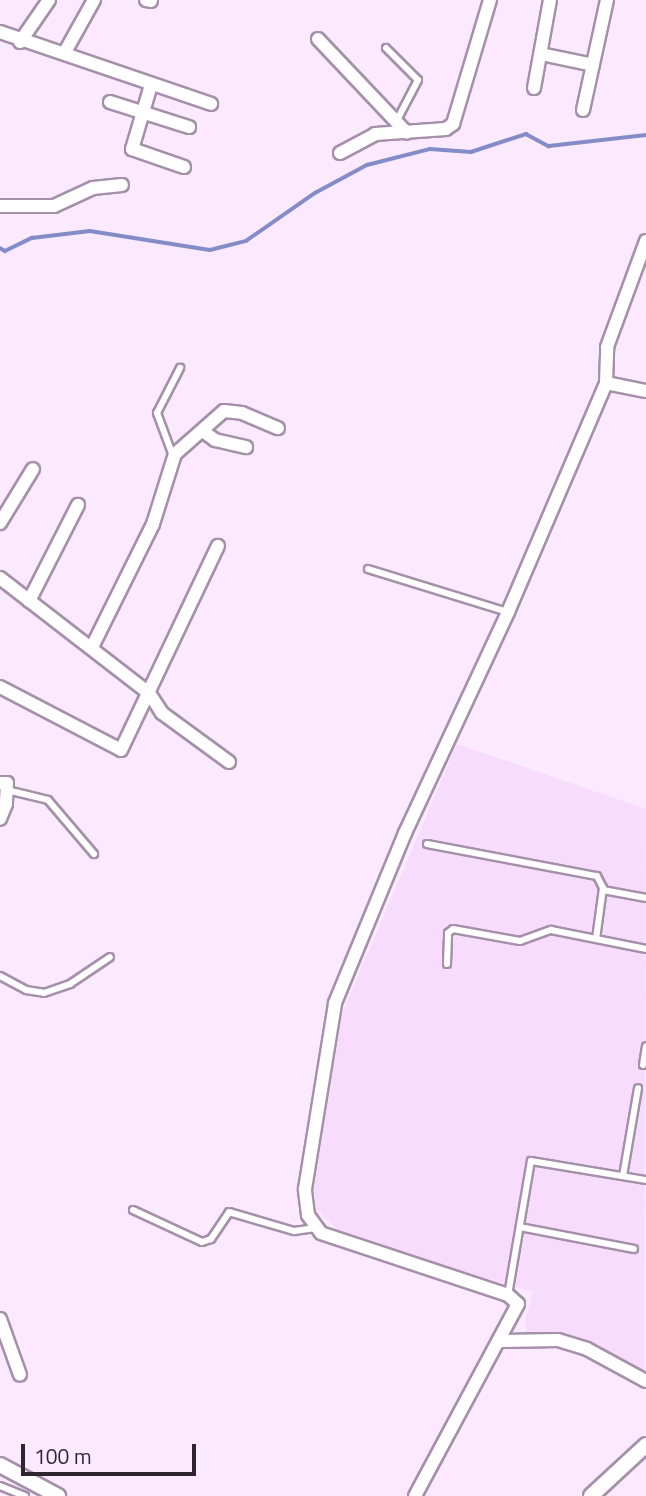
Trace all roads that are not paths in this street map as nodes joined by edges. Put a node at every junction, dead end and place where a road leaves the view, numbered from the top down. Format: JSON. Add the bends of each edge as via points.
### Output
{"nodes":[{"id":1,"x":50,"y":0,"type":"edge"},
{"id":2,"x":94,"y":0,"type":"edge"},
{"id":3,"x":490,"y":0,"type":"edge"},
{"id":4,"x":550,"y":0,"type":"edge"},
{"id":5,"x":607,"y":0,"type":"edge"},
{"id":6,"x":0,"y":32,"type":"edge"},
{"id":7,"x":317,"y":39,"type":"dead end"},
{"id":8,"x":20,"y":42,"type":"junction"},
{"id":9,"x":386,"y":48,"type":"dead end"},
{"id":10,"x":65,"y":52,"type":"junction"},
{"id":11,"x":541,"y":54,"type":"junction"},
{"id":12,"x":593,"y":65,"type":"junction"},
{"id":13,"x":151,"y":85,"type":"junction"},
{"id":14,"x":534,"y":88,"type":"dead end"},
{"id":15,"x":110,"y":102,"type":"dead end"},
{"id":16,"x":211,"y":104,"type":"dead end"},
{"id":17,"x":583,"y":110,"type":"dead end"},
{"id":18,"x":142,"y":112,"type":"junction"},
{"id":19,"x":396,"y":122,"type":"junction"},
{"id":20,"x":189,"y":127,"type":"dead end"},
{"id":21,"x":407,"y":133,"type":"junction"},
{"id":22,"x":340,"y":153,"type":"dead end"},
{"id":23,"x":184,"y":167,"type":"dead end"},
{"id":24,"x":122,"y":185,"type":"dead end"},
{"id":25,"x":0,"y":206,"type":"edge"},
{"id":26,"x":646,"y":241,"type":"edge"},
{"id":27,"x":180,"y":368,"type":"dead end"},
{"id":28,"x":606,"y":383,"type":"junction"},
{"id":29,"x":646,"y":391,"type":"edge"},
{"id":30,"x":278,"y":428,"type":"dead end"},
{"id":31,"x":204,"y":432,"type":"junction"},
{"id":32,"x":246,"y":447,"type":"dead end"},
{"id":33,"x":173,"y":458,"type":"junction"},
{"id":34,"x":33,"y":469,"type":"dead end"},
{"id":35,"x":78,"y":505,"type":"dead end"},
{"id":36,"x":0,"y":523,"type":"edge"},
{"id":37,"x":218,"y":546,"type":"dead end"},
{"id":38,"x":368,"y":569,"type":"dead end"},
{"id":39,"x":0,"y":578,"type":"edge"},
{"id":40,"x":29,"y":601,"type":"junction"},
{"id":41,"x":508,"y":612,"type":"junction"},
{"id":42,"x":92,"y":647,"type":"junction"},
{"id":43,"x":0,"y":687,"type":"edge"},
{"id":44,"x":149,"y":692,"type":"junction"},
{"id":45,"x":229,"y":762,"type":"dead end"},
{"id":46,"x":3,"y":786,"type":"edge"},
{"id":47,"x":0,"y":819,"type":"edge"},
{"id":48,"x":428,"y":844,"type":"dead end"},
{"id":49,"x":93,"y":854,"type":"dead end"},
{"id":50,"x":603,"y":890,"type":"junction"},
{"id":51,"x":646,"y":898,"type":"edge"},
{"id":52,"x":596,"y":939,"type":"junction"},
{"id":53,"x":646,"y":949,"type":"edge"},
{"id":54,"x":110,"y":957,"type":"dead end"},
{"id":55,"x":447,"y":964,"type":"dead end"},
{"id":56,"x":0,"y":976,"type":"edge"},
{"id":57,"x":646,"y":1045,"type":"edge"},
{"id":58,"x":643,"y":1065,"type":"dead end"},
{"id":59,"x":638,"y":1088,"type":"dead end"},
{"id":60,"x":623,"y":1176,"type":"junction"},
{"id":61,"x":646,"y":1180,"type":"edge"},
{"id":62,"x":133,"y":1210,"type":"dead end"},
{"id":63,"x":520,"y":1227,"type":"junction"},
{"id":64,"x":316,"y":1228,"type":"junction"},
{"id":65,"x":634,"y":1250,"type":"dead end"},
{"id":66,"x":508,"y":1295,"type":"junction"},
{"id":67,"x":0,"y":1319,"type":"edge"},
{"id":68,"x":502,"y":1341,"type":"junction"},
{"id":69,"x":20,"y":1375,"type":"dead end"},
{"id":70,"x":646,"y":1381,"type":"edge"},
{"id":71,"x":646,"y":1445,"type":"edge"},
{"id":72,"x":0,"y":1465,"type":"edge"},
{"id":73,"x":0,"y":1486,"type":"edge"},
{"id":74,"x":25,"y":1496,"type":"edge"},
{"id":75,"x":58,"y":1496,"type":"edge"},
{"id":76,"x":415,"y":1496,"type":"edge"},
{"id":77,"x":591,"y":1496,"type":"edge"}],
"edges":[{"from":1,"to":8,"type":"street"},
{"from":2,"to":10,"type":"street"},
{"from":3,"to":21,"type":"street","via":[[453,124],[446,129]]},
{"from":4,"to":11,"type":"street"},
{"from":5,"to":12,"type":"street"},
{"from":6,"to":8,"type":"street"},
{"from":7,"to":19,"type":"street"},
{"from":8,"to":10,"type":"street"},
{"from":9,"to":19,"type":"lane","via":[[418,80]]},
{"from":10,"to":13,"type":"street"},
{"from":11,"to":12,"type":"street"},
{"from":11,"to":14,"type":"street"},
{"from":12,"to":17,"type":"street"},
{"from":13,"to":16,"type":"street"},
{"from":13,"to":18,"type":"street"},
{"from":15,"to":18,"type":"street"},
{"from":18,"to":20,"type":"street"},
{"from":18,"to":23,"type":"street","via":[[132,149]]},
{"from":19,"to":21,"type":"street"},
{"from":21,"to":22,"type":"street","via":[[366,136]]},
{"from":24,"to":25,"type":"street","via":[[93,188],[54,206]]},
{"from":26,"to":28,"type":"street","via":[[607,347]]},
{"from":27,"to":33,"type":"lane","via":[[157,413]]},
{"from":28,"to":29,"type":"street"},
{"from":28,"to":41,"type":"street"},
{"from":30,"to":31,"type":"street","via":[[224,411]]},
{"from":31,"to":32,"type":"street","via":[[215,440]]},
{"from":31,"to":33,"type":"street"},
{"from":33,"to":42,"type":"street","via":[[153,524]]},
{"from":34,"to":36,"type":"street"},
{"from":35,"to":40,"type":"street"},
{"from":37,"to":44,"type":"street"},
{"from":38,"to":41,"type":"lane"},
{"from":39,"to":40,"type":"street"},
{"from":40,"to":42,"type":"street"},
{"from":41,"to":64,"type":"street","via":[[405,833],[335,1003],[305,1189],[308,1215]]},
{"from":42,"to":44,"type":"street"},
{"from":43,"to":44,"type":"street","via":[[121,750]]},
{"from":44,"to":45,"type":"street","via":[[162,713]]},
{"from":46,"to":47,"type":"street"},
{"from":46,"to":49,"type":"lane","via":[[48,800]]},
{"from":48,"to":50,"type":"lane","via":[[597,876]]},
{"from":50,"to":51,"type":"lane"},
{"from":50,"to":52,"type":"lane"},
{"from":52,"to":53,"type":"lane"},
{"from":52,"to":55,"type":"lane","via":[[551,929],[520,941],[453,929],[447,933]]},
{"from":54,"to":56,"type":"lane","via":[[70,984],[44,993],[26,990]]},
{"from":57,"to":58,"type":"lane"},
{"from":59,"to":60,"type":"lane"},
{"from":60,"to":61,"type":"lane"},
{"from":60,"to":63,"type":"lane","via":[[531,1161]]},
{"from":62,"to":64,"type":"lane","via":[[202,1242],[211,1239],[229,1212],[294,1231]]},
{"from":63,"to":65,"type":"lane"},
{"from":63,"to":66,"type":"lane"},
{"from":64,"to":66,"type":"street"},
{"from":66,"to":68,"type":"street","via":[[518,1310]]},
{"from":67,"to":69,"type":"street"},
{"from":68,"to":70,"type":"street","via":[[558,1340],[587,1349]]},
{"from":68,"to":76,"type":"street"},
{"from":71,"to":77,"type":"street"},
{"from":72,"to":75,"type":"street"},
{"from":73,"to":74,"type":"lane"}]}
